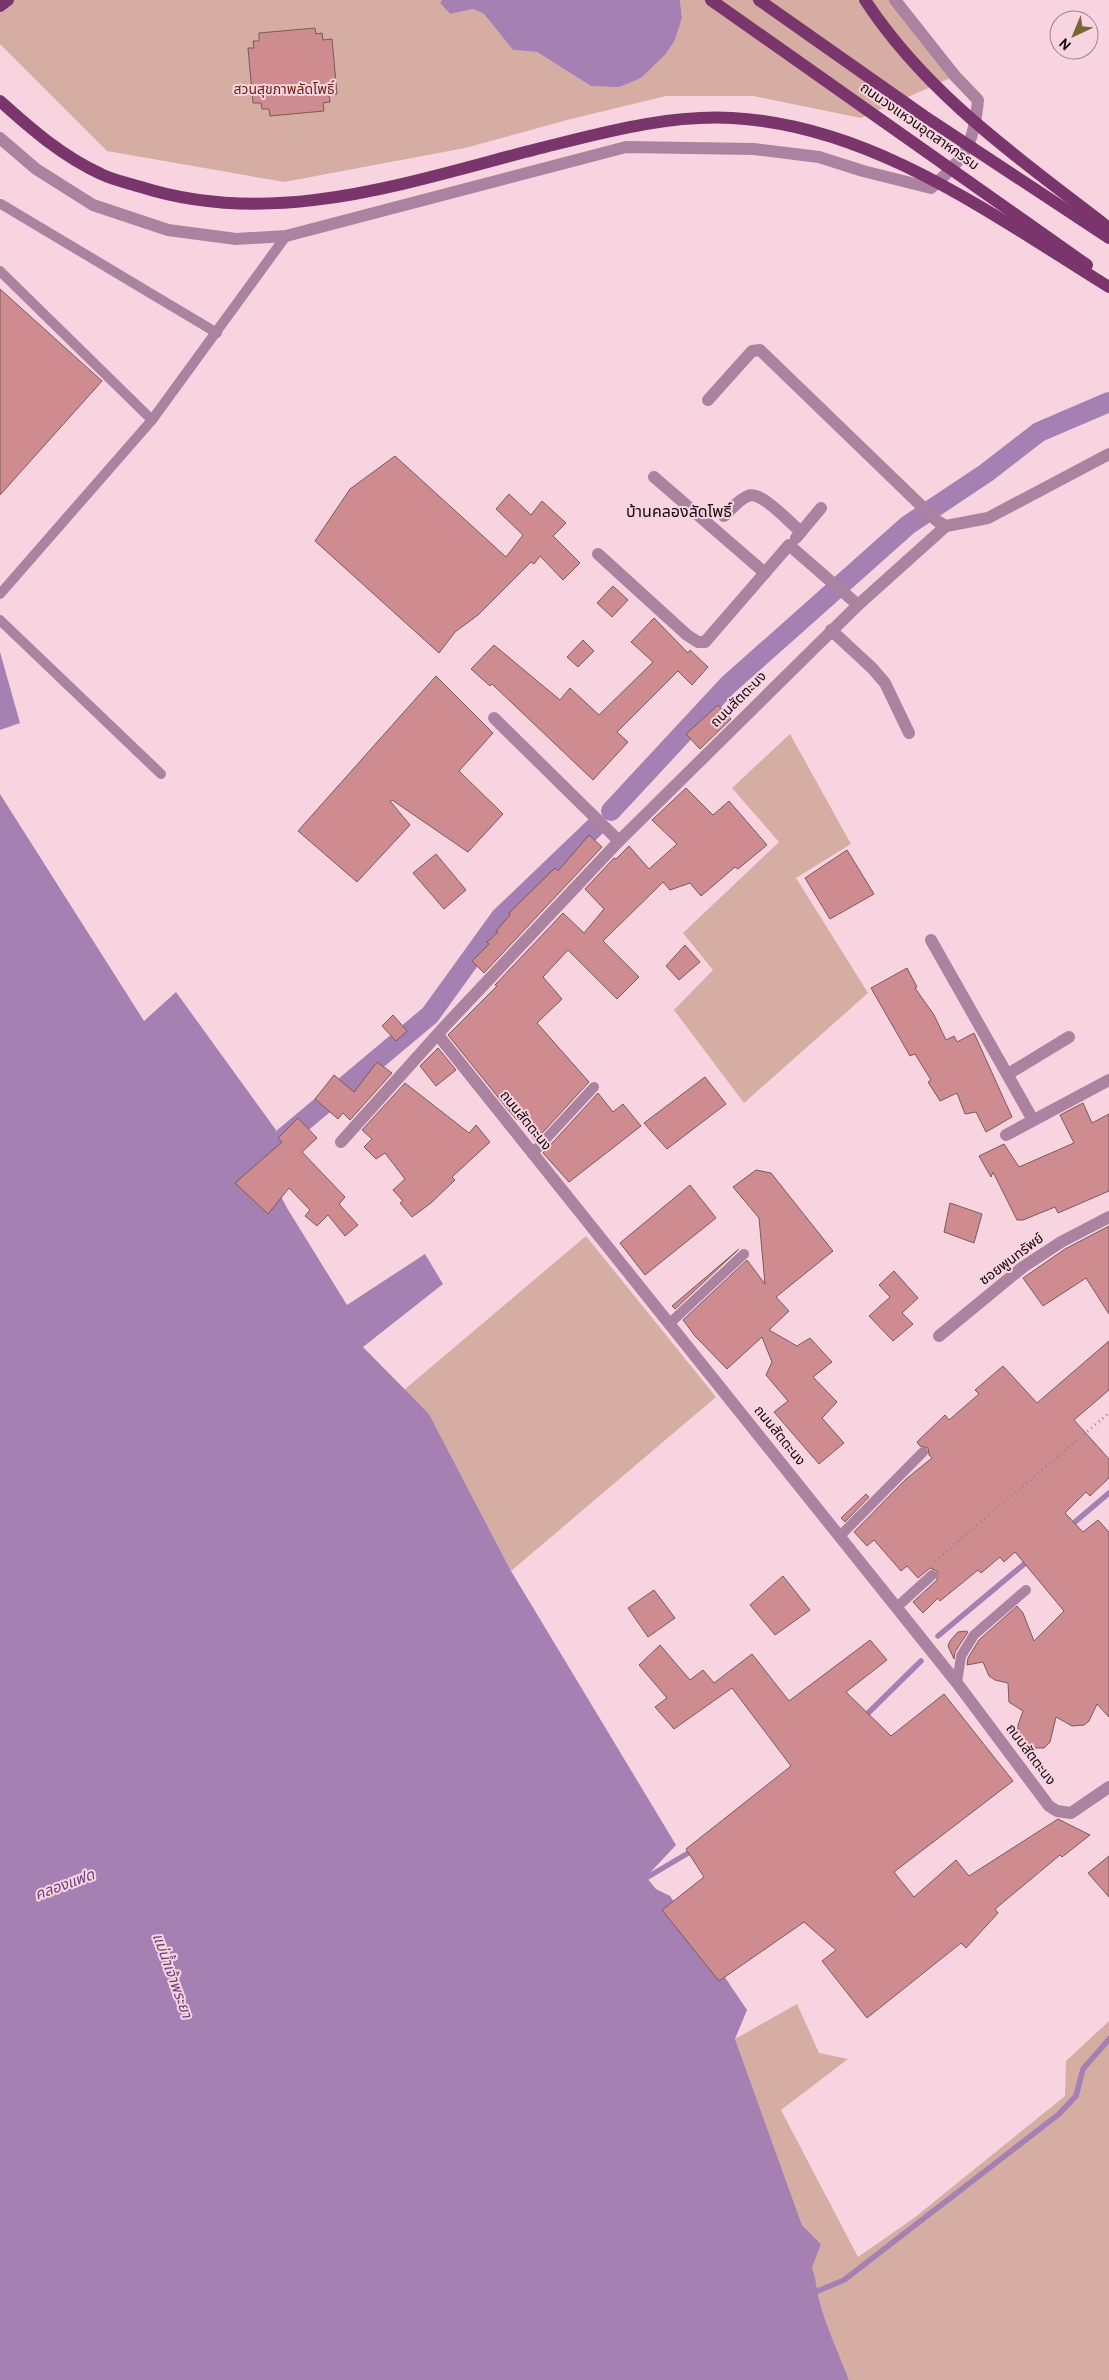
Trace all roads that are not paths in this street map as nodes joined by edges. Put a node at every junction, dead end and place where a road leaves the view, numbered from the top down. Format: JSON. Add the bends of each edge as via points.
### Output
{"nodes":[{"id":1,"x":8,"y":0,"type":"edge"},
{"id":2,"x":711,"y":0,"type":"edge"},
{"id":3,"x":759,"y":0,"type":"edge"},
{"id":4,"x":865,"y":0,"type":"edge"},
{"id":5,"x":895,"y":0,"type":"edge"},
{"id":6,"x":0,"y":6,"type":"edge"},
{"id":7,"x":0,"y":101,"type":"edge"},
{"id":8,"x":0,"y":138,"type":"edge"},
{"id":9,"x":1,"y":204,"type":"edge"},
{"id":10,"x":1109,"y":228,"type":"edge"},
{"id":11,"x":286,"y":236,"type":"junction"},
{"id":12,"x":1109,"y":238,"type":"edge"},
{"id":13,"x":0,"y":271,"type":"edge"},
{"id":14,"x":1109,"y":281,"type":"edge"},
{"id":15,"x":1109,"y":287,"type":"edge"},
{"id":16,"x":216,"y":333,"type":"junction"},
{"id":17,"x":708,"y":400,"type":"dead end"},
{"id":18,"x":152,"y":420,"type":"junction"},
{"id":19,"x":1109,"y":454,"type":"edge"},
{"id":20,"x":654,"y":477,"type":"dead end"},
{"id":21,"x":821,"y":508,"type":"dead end"},
{"id":22,"x":724,"y":516,"type":"dead end"},
{"id":23,"x":942,"y":523,"type":"junction"},
{"id":24,"x":800,"y":532,"type":"junction"},
{"id":25,"x":789,"y":545,"type":"junction"},
{"id":26,"x":598,"y":554,"type":"dead end"},
{"id":27,"x":765,"y":573,"type":"junction"},
{"id":28,"x":0,"y":594,"type":"edge"},
{"id":29,"x":853,"y":601,"type":"junction"},
{"id":30,"x":0,"y":620,"type":"edge"},
{"id":31,"x":832,"y":630,"type":"junction"},
{"id":32,"x":494,"y":718,"type":"dead end"},
{"id":33,"x":909,"y":733,"type":"dead end"},
{"id":34,"x":161,"y":774,"type":"dead end"},
{"id":35,"x":619,"y":841,"type":"junction"},
{"id":36,"x":931,"y":940,"type":"dead end"},
{"id":37,"x":438,"y":1035,"type":"junction"},
{"id":38,"x":1069,"y":1036,"type":"dead end"},
{"id":39,"x":1008,"y":1074,"type":"junction"},
{"id":40,"x":1109,"y":1080,"type":"edge"},
{"id":41,"x":594,"y":1086,"type":"dead end"},
{"id":42,"x":1033,"y":1120,"type":"junction"},
{"id":43,"x":1006,"y":1135,"type":"dead end"},
{"id":44,"x":341,"y":1142,"type":"dead end"},
{"id":45,"x":532,"y":1154,"type":"junction"},
{"id":46,"x":1109,"y":1217,"type":"edge"},
{"id":47,"x":744,"y":1254,"type":"dead end"},
{"id":48,"x":670,"y":1323,"type":"junction"},
{"id":49,"x":939,"y":1336,"type":"dead end"},
{"id":50,"x":923,"y":1452,"type":"dead end"},
{"id":51,"x":840,"y":1536,"type":"junction"},
{"id":52,"x":930,"y":1571,"type":"road end"},
{"id":53,"x":1026,"y":1590,"type":"dead end"},
{"id":54,"x":897,"y":1608,"type":"junction"},
{"id":55,"x":957,"y":1683,"type":"junction"},
{"id":56,"x":1109,"y":1787,"type":"edge"}],
"edges":[{"from":1,"to":6,"type":"main road"},
{"from":2,"to":14,"type":"main road","name":"ถนนวงแหวนอุตสาหกรรม","bridge":true},
{"from":3,"to":12,"type":"main road","name":"ถนนวงแหวนอุตสาหกรรม","bridge":true,"via":[[924,116]]},
{"from":4,"to":10,"type":"main road","bridge":true,"via":[[912,63],[953,104]]},
{"from":5,"to":11,"type":"street","via":[[978,100],[972,140],[954,168],[931,188],[809,156],[754,149],[626,147]]},
{"from":7,"to":15,"type":"main road","bridge":true,"via":[[45,141],[101,174],[169,196],[233,204],[298,203],[357,194],[612,131],[676,120],[733,118],[795,127],[848,141],[901,164]]},
{"from":8,"to":11,"type":"street","via":[[36,169],[93,205],[168,230],[236,239]]},
{"from":9,"to":16,"type":"lane"},
{"from":11,"to":16,"type":"lane"},
{"from":13,"to":18,"type":"lane"},
{"from":16,"to":18,"type":"lane"},
{"from":17,"to":23,"type":"street","via":[[752,351],[760,350]]},
{"from":18,"to":28,"type":"lane"},
{"from":19,"to":23,"type":"street","via":[[988,518]]},
{"from":20,"to":27,"type":"street"},
{"from":21,"to":24,"type":"street"},
{"from":22,"to":24,"type":"street","via":[[753,494],[762,498]]},
{"from":23,"to":29,"type":"street","name":"ถนนสัตตะนง"},
{"from":24,"to":25,"type":"street"},
{"from":25,"to":27,"type":"street"},
{"from":25,"to":29,"type":"street"},
{"from":26,"to":27,"type":"street","via":[[698,642],[705,642]]},
{"from":29,"to":31,"type":"street","name":"ถนนสัตตะนง"},
{"from":30,"to":34,"type":"lane"},
{"from":31,"to":33,"type":"street","via":[[885,683]]},
{"from":31,"to":35,"type":"street","name":"ถนนสัตตะนง"},
{"from":32,"to":35,"type":"street"},
{"from":35,"to":37,"type":"street","name":"ถนนสัตตะนง"},
{"from":36,"to":39,"type":"street"},
{"from":37,"to":44,"type":"street","name":"ถนนสัตตะนง"},
{"from":37,"to":45,"type":"street","name":"ถนนสัตตะนง"},
{"from":38,"to":39,"type":"street"},
{"from":39,"to":42,"type":"street"},
{"from":40,"to":42,"type":"street"},
{"from":41,"to":45,"type":"lane"},
{"from":42,"to":43,"type":"street"},
{"from":45,"to":48,"type":"street","name":"ถนนสัตตะนง"},
{"from":46,"to":49,"type":"street","name":"ซอยพูนทรัพย์","via":[[1061,1242],[1023,1267]]},
{"from":47,"to":48,"type":"lane"},
{"from":48,"to":51,"type":"street","name":"ถนนสัตตะนง"},
{"from":50,"to":51,"type":"lane"},
{"from":51,"to":54,"type":"street","name":"ถนนสัตตะนง"},
{"from":52,"to":54,"type":"lane"},
{"from":53,"to":55,"type":"lane","via":[[974,1635],[961,1656]]},
{"from":54,"to":55,"type":"street","name":"ถนนสัตตะนง"},
{"from":55,"to":56,"type":"street","name":"ถนนสัตตะนง","via":[[1049,1806],[1057,1811],[1071,1812]]}]}
